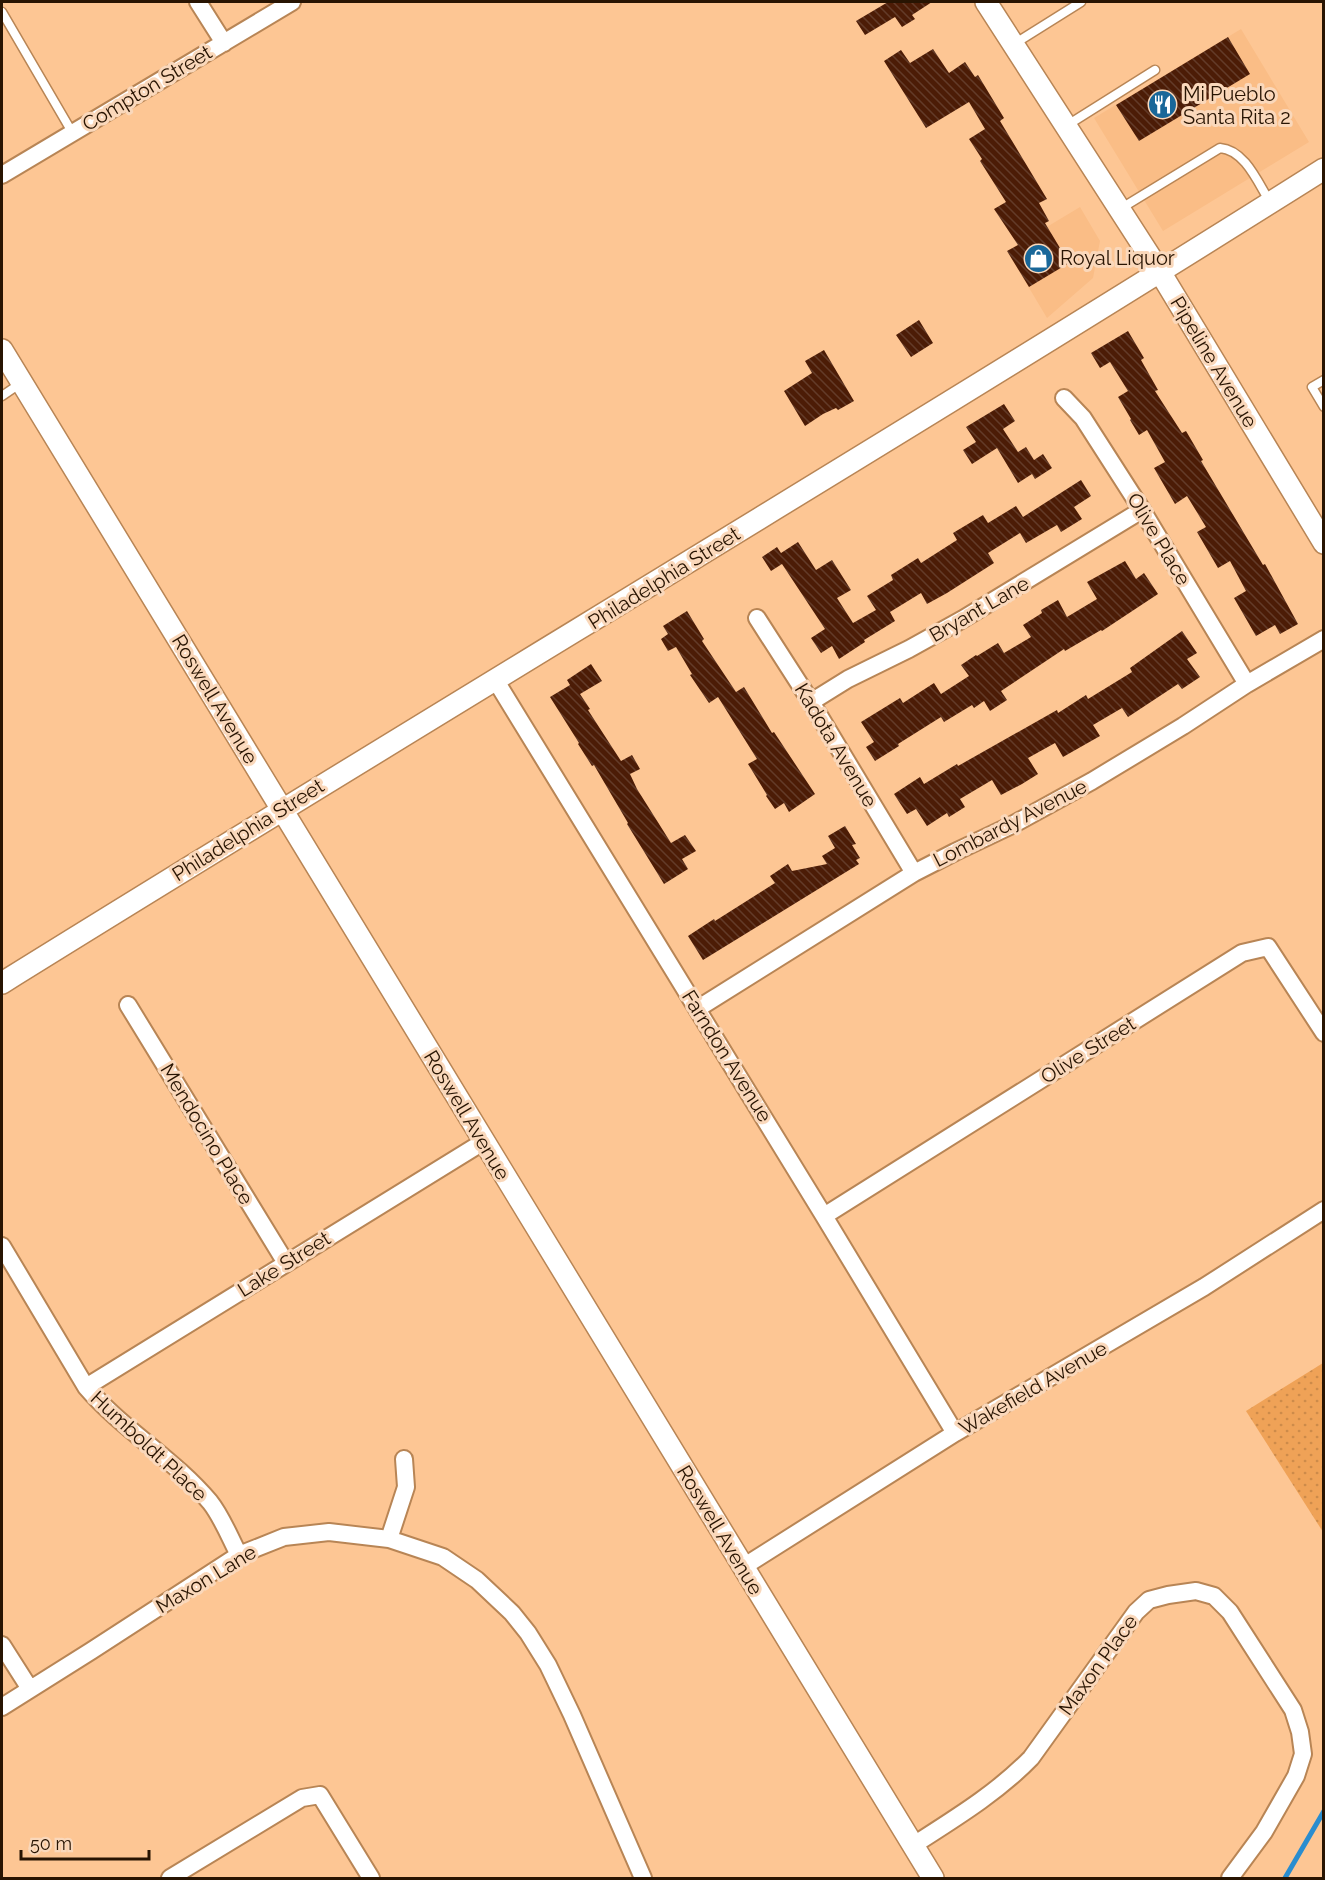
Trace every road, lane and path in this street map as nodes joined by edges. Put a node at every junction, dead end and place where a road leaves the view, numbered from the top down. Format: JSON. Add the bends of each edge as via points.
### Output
{"nodes":[{"id":1,"x":198,"y":2,"type":"edge"},
{"id":2,"x":292,"y":2,"type":"edge"},
{"id":3,"x":986,"y":2,"type":"edge"},
{"id":4,"x":1082,"y":2,"type":"edge"},
{"id":5,"x":2,"y":12,"type":"edge"},
{"id":6,"x":224,"y":43,"type":"junction"},
{"id":7,"x":1014,"y":45,"type":"junction"},
{"id":8,"x":1155,"y":70,"type":"dead end"},
{"id":9,"x":1066,"y":126,"type":"junction"},
{"id":10,"x":72,"y":132,"type":"junction"},
{"id":11,"x":1323,"y":169,"type":"edge"},
{"id":12,"x":2,"y":175,"type":"edge"},
{"id":13,"x":1270,"y":202,"type":"junction"},
{"id":14,"x":1119,"y":209,"type":"junction"},
{"id":15,"x":1160,"y":272,"type":"junction"},
{"id":16,"x":2,"y":350,"type":"edge"},
{"id":17,"x":1323,"y":380,"type":"edge"},
{"id":18,"x":22,"y":383,"type":"junction"},
{"id":19,"x":2,"y":396,"type":"edge"},
{"id":20,"x":1064,"y":399,"type":"dead end"},
{"id":21,"x":1323,"y":407,"type":"edge"},
{"id":22,"x":1142,"y":510,"type":"junction"},
{"id":23,"x":1323,"y":540,"type":"edge"},
{"id":24,"x":758,"y":618,"type":"dead end"},
{"id":25,"x":1323,"y":639,"type":"edge"},
{"id":26,"x":496,"y":681,"type":"junction"},
{"id":27,"x":1247,"y":684,"type":"junction"},
{"id":28,"x":811,"y":702,"type":"junction"},
{"id":29,"x":282,"y":809,"type":"junction"},
{"id":30,"x":914,"y":873,"type":"junction"},
{"id":31,"x":2,"y":983,"type":"edge"},
{"id":32,"x":128,"y":1005,"type":"dead end"},
{"id":33,"x":698,"y":1009,"type":"junction"},
{"id":34,"x":1323,"y":1033,"type":"edge"},
{"id":35,"x":483,"y":1142,"type":"junction"},
{"id":36,"x":1323,"y":1210,"type":"edge"},
{"id":37,"x":824,"y":1216,"type":"junction"},
{"id":38,"x":2,"y":1246,"type":"edge"},
{"id":39,"x":286,"y":1263,"type":"junction"},
{"id":40,"x":86,"y":1387,"type":"junction"},
{"id":41,"x":955,"y":1433,"type":"junction"},
{"id":42,"x":404,"y":1459,"type":"dead end"},
{"id":43,"x":389,"y":1539,"type":"junction"},
{"id":44,"x":238,"y":1555,"type":"junction"},
{"id":45,"x":743,"y":1567,"type":"junction"},
{"id":46,"x":2,"y":1645,"type":"edge"},
{"id":47,"x":30,"y":1689,"type":"junction"},
{"id":48,"x":2,"y":1707,"type":"edge"},
{"id":49,"x":912,"y":1846,"type":"junction"},
{"id":50,"x":170,"y":1878,"type":"edge"},
{"id":51,"x":371,"y":1878,"type":"edge"},
{"id":52,"x":643,"y":1878,"type":"edge"},
{"id":53,"x":933,"y":1878,"type":"edge"},
{"id":54,"x":1230,"y":1878,"type":"edge"}],
"edges":[{"from":1,"to":6,"type":"street"},
{"from":2,"to":6,"type":"street","name":"Compton Street"},
{"from":3,"to":7,"type":"street","name":"Pipeline Avenue"},
{"from":4,"to":7,"type":"lane"},
{"from":5,"to":10,"type":"lane"},
{"from":6,"to":10,"type":"street","name":"Compton Street"},
{"from":7,"to":9,"type":"street","name":"Pipeline Avenue"},
{"from":8,"to":9,"type":"lane"},
{"from":9,"to":14,"type":"street","name":"Pipeline Avenue"},
{"from":10,"to":12,"type":"street","name":"Compton Street"},
{"from":11,"to":13,"type":"street","name":"Philadelphia Street"},
{"from":13,"to":14,"type":"lane","via":[[1244,161],[1232,150],[1220,148]]},
{"from":13,"to":15,"type":"street","name":"Philadelphia Street"},
{"from":14,"to":15,"type":"street","name":"Pipeline Avenue"},
{"from":15,"to":23,"type":"street","name":"Pipeline Avenue"},
{"from":15,"to":26,"type":"street","name":"Philadelphia Street"},
{"from":16,"to":18,"type":"street","name":"Roswell Avenue"},
{"from":17,"to":21,"type":"lane","via":[[1312,387]]},
{"from":18,"to":19,"type":"lane"},
{"from":18,"to":29,"type":"street","name":"Roswell Avenue"},
{"from":20,"to":22,"type":"street","name":"Olive Place","via":[[1083,418]]},
{"from":22,"to":27,"type":"street","name":"Olive Place"},
{"from":22,"to":28,"type":"street","name":"Bryant Lane","via":[[963,619]]},
{"from":24,"to":28,"type":"street","name":"Kadota Avenue"},
{"from":25,"to":27,"type":"street","name":"Lombardy Avenue"},
{"from":26,"to":29,"type":"street","name":"Philadelphia Street"},
{"from":26,"to":33,"type":"street","name":"Farndon Avenue"},
{"from":27,"to":30,"type":"street","name":"Lombardy Avenue","via":[[1092,781]]},
{"from":28,"to":30,"type":"street","name":"Kadota Avenue"},
{"from":29,"to":31,"type":"street","name":"Philadelphia Street"},
{"from":29,"to":35,"type":"street","name":"Roswell Avenue"},
{"from":30,"to":33,"type":"street","name":"Lombardy Avenue"},
{"from":32,"to":39,"type":"street","name":"Mendocino Place"},
{"from":33,"to":37,"type":"street","name":"Farndon Avenue"},
{"from":34,"to":37,"type":"street","name":"Olive Street","via":[[1268,947],[1242,953]]},
{"from":35,"to":39,"type":"street","name":"Lake Street"},
{"from":35,"to":45,"type":"street","name":"Roswell Avenue"},
{"from":36,"to":41,"type":"street","name":"Wakefield Avenue","via":[[1204,1287]]},
{"from":37,"to":41,"type":"street","name":"Farndon Avenue"},
{"from":38,"to":40,"type":"street","name":"Humboldt Place"},
{"from":39,"to":40,"type":"street","name":"Lake Street"},
{"from":40,"to":44,"type":"street","name":"Humboldt Place","via":[[212,1504]]},
{"from":41,"to":45,"type":"street","name":"Wakefield Avenue"},
{"from":42,"to":43,"type":"street","via":[[406,1486]]},
{"from":43,"to":44,"type":"street","name":"Maxon Lane","via":[[329,1532],[284,1537]]},
{"from":43,"to":52,"type":"street","name":"Maxon Lane","via":[[443,1557],[477,1580],[528,1633],[573,1715]]},
{"from":44,"to":47,"type":"street","name":"Maxon Lane"},
{"from":45,"to":49,"type":"street","name":"Roswell Avenue"},
{"from":46,"to":47,"type":"street"},
{"from":47,"to":48,"type":"street","name":"Maxon Lane"},
{"from":49,"to":53,"type":"street","name":"Roswell Avenue"},
{"from":49,"to":54,"type":"street","name":"Maxon Place","via":[[1015,1775],[1136,1612],[1149,1600],[1196,1591],[1214,1596],[1230,1612],[1293,1710],[1303,1754],[1296,1776],[1264,1832]]},
{"from":50,"to":51,"type":"street","via":[[302,1798],[320,1795]]}]}
